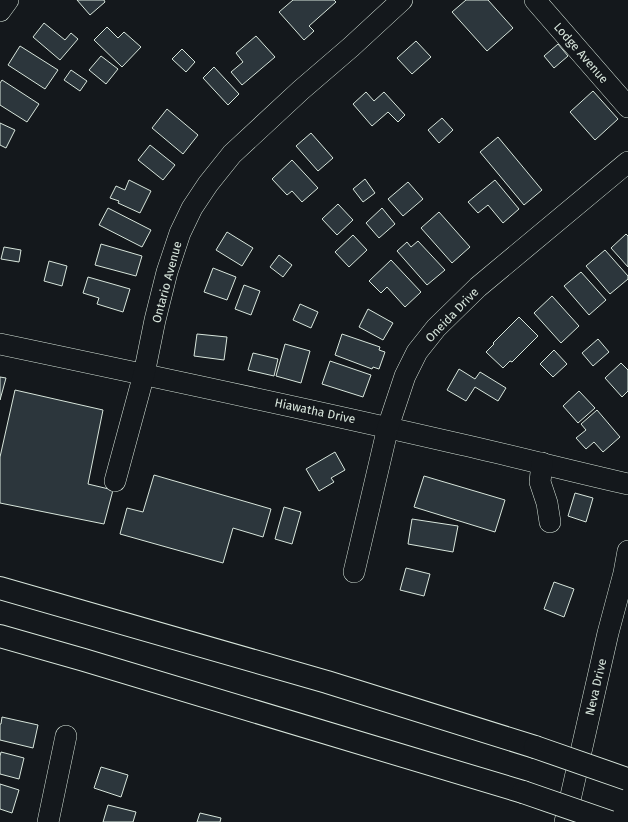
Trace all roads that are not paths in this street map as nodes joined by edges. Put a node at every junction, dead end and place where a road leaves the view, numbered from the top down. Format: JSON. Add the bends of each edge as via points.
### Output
{"nodes":[{"id":1,"x":8,"y":0,"type":"edge"},
{"id":2,"x":402,"y":0,"type":"edge"},
{"id":3,"x":535,"y":0,"type":"edge"},
{"id":4,"x":0,"y":11,"type":"edge"},
{"id":5,"x":628,"y":106,"type":"edge"},
{"id":6,"x":628,"y":162,"type":"edge"},
{"id":7,"x":0,"y":344,"type":"edge"},
{"id":8,"x":144,"y":374,"type":"junction"},
{"id":9,"x":388,"y":428,"type":"junction"},
{"id":10,"x":542,"y":463,"type":"junction"},
{"id":11,"x":115,"y":481,"type":"dead end"},
{"id":12,"x":628,"y":484,"type":"edge"},
{"id":13,"x":550,"y":522,"type":"dead end"},
{"id":14,"x":628,"y":551,"type":"edge"},
{"id":15,"x":354,"y":572,"type":"dead end"},
{"id":16,"x":0,"y":588,"type":"edge"},
{"id":17,"x":0,"y":636,"type":"edge"},
{"id":18,"x":66,"y":736,"type":"dead end"},
{"id":19,"x":628,"y":779,"type":"edge"},
{"id":20,"x":48,"y":822,"type":"edge"},
{"id":21,"x":565,"y":822,"type":"edge"},
{"id":22,"x":610,"y":822,"type":"edge"}],
"edges":[{"from":1,"to":4,"type":"street"},
{"from":2,"to":8,"type":"street","name":"Ontario Avenue","via":[[232,154],[208,184],[192,208],[169,265]]},
{"from":3,"to":5,"type":"street","name":"Lodge Avenue"},
{"from":6,"to":9,"type":"street","name":"Oneida Drive","via":[[478,288],[436,328],[417,352],[405,376]]},
{"from":7,"to":8,"type":"street","name":"Hiawatha Drive"},
{"from":8,"to":9,"type":"street","name":"Hiawatha Drive"},
{"from":8,"to":11,"type":"street","name":"Ontario Avenue"},
{"from":9,"to":10,"type":"street","name":"Hiawatha Drive"},
{"from":9,"to":15,"type":"street","name":"Oneida Drive"},
{"from":10,"to":12,"type":"street","name":"Hiawatha Drive"},
{"from":10,"to":13,"type":"street","via":[[540,482]]},
{"from":14,"to":21,"type":"street","name":"Neva Drive"},
{"from":16,"to":19,"type":"highway","bridge":true,"via":[[327,682]]},
{"from":17,"to":22,"type":"highway","bridge":true,"via":[[523,792]]},
{"from":18,"to":20,"type":"street"}]}
